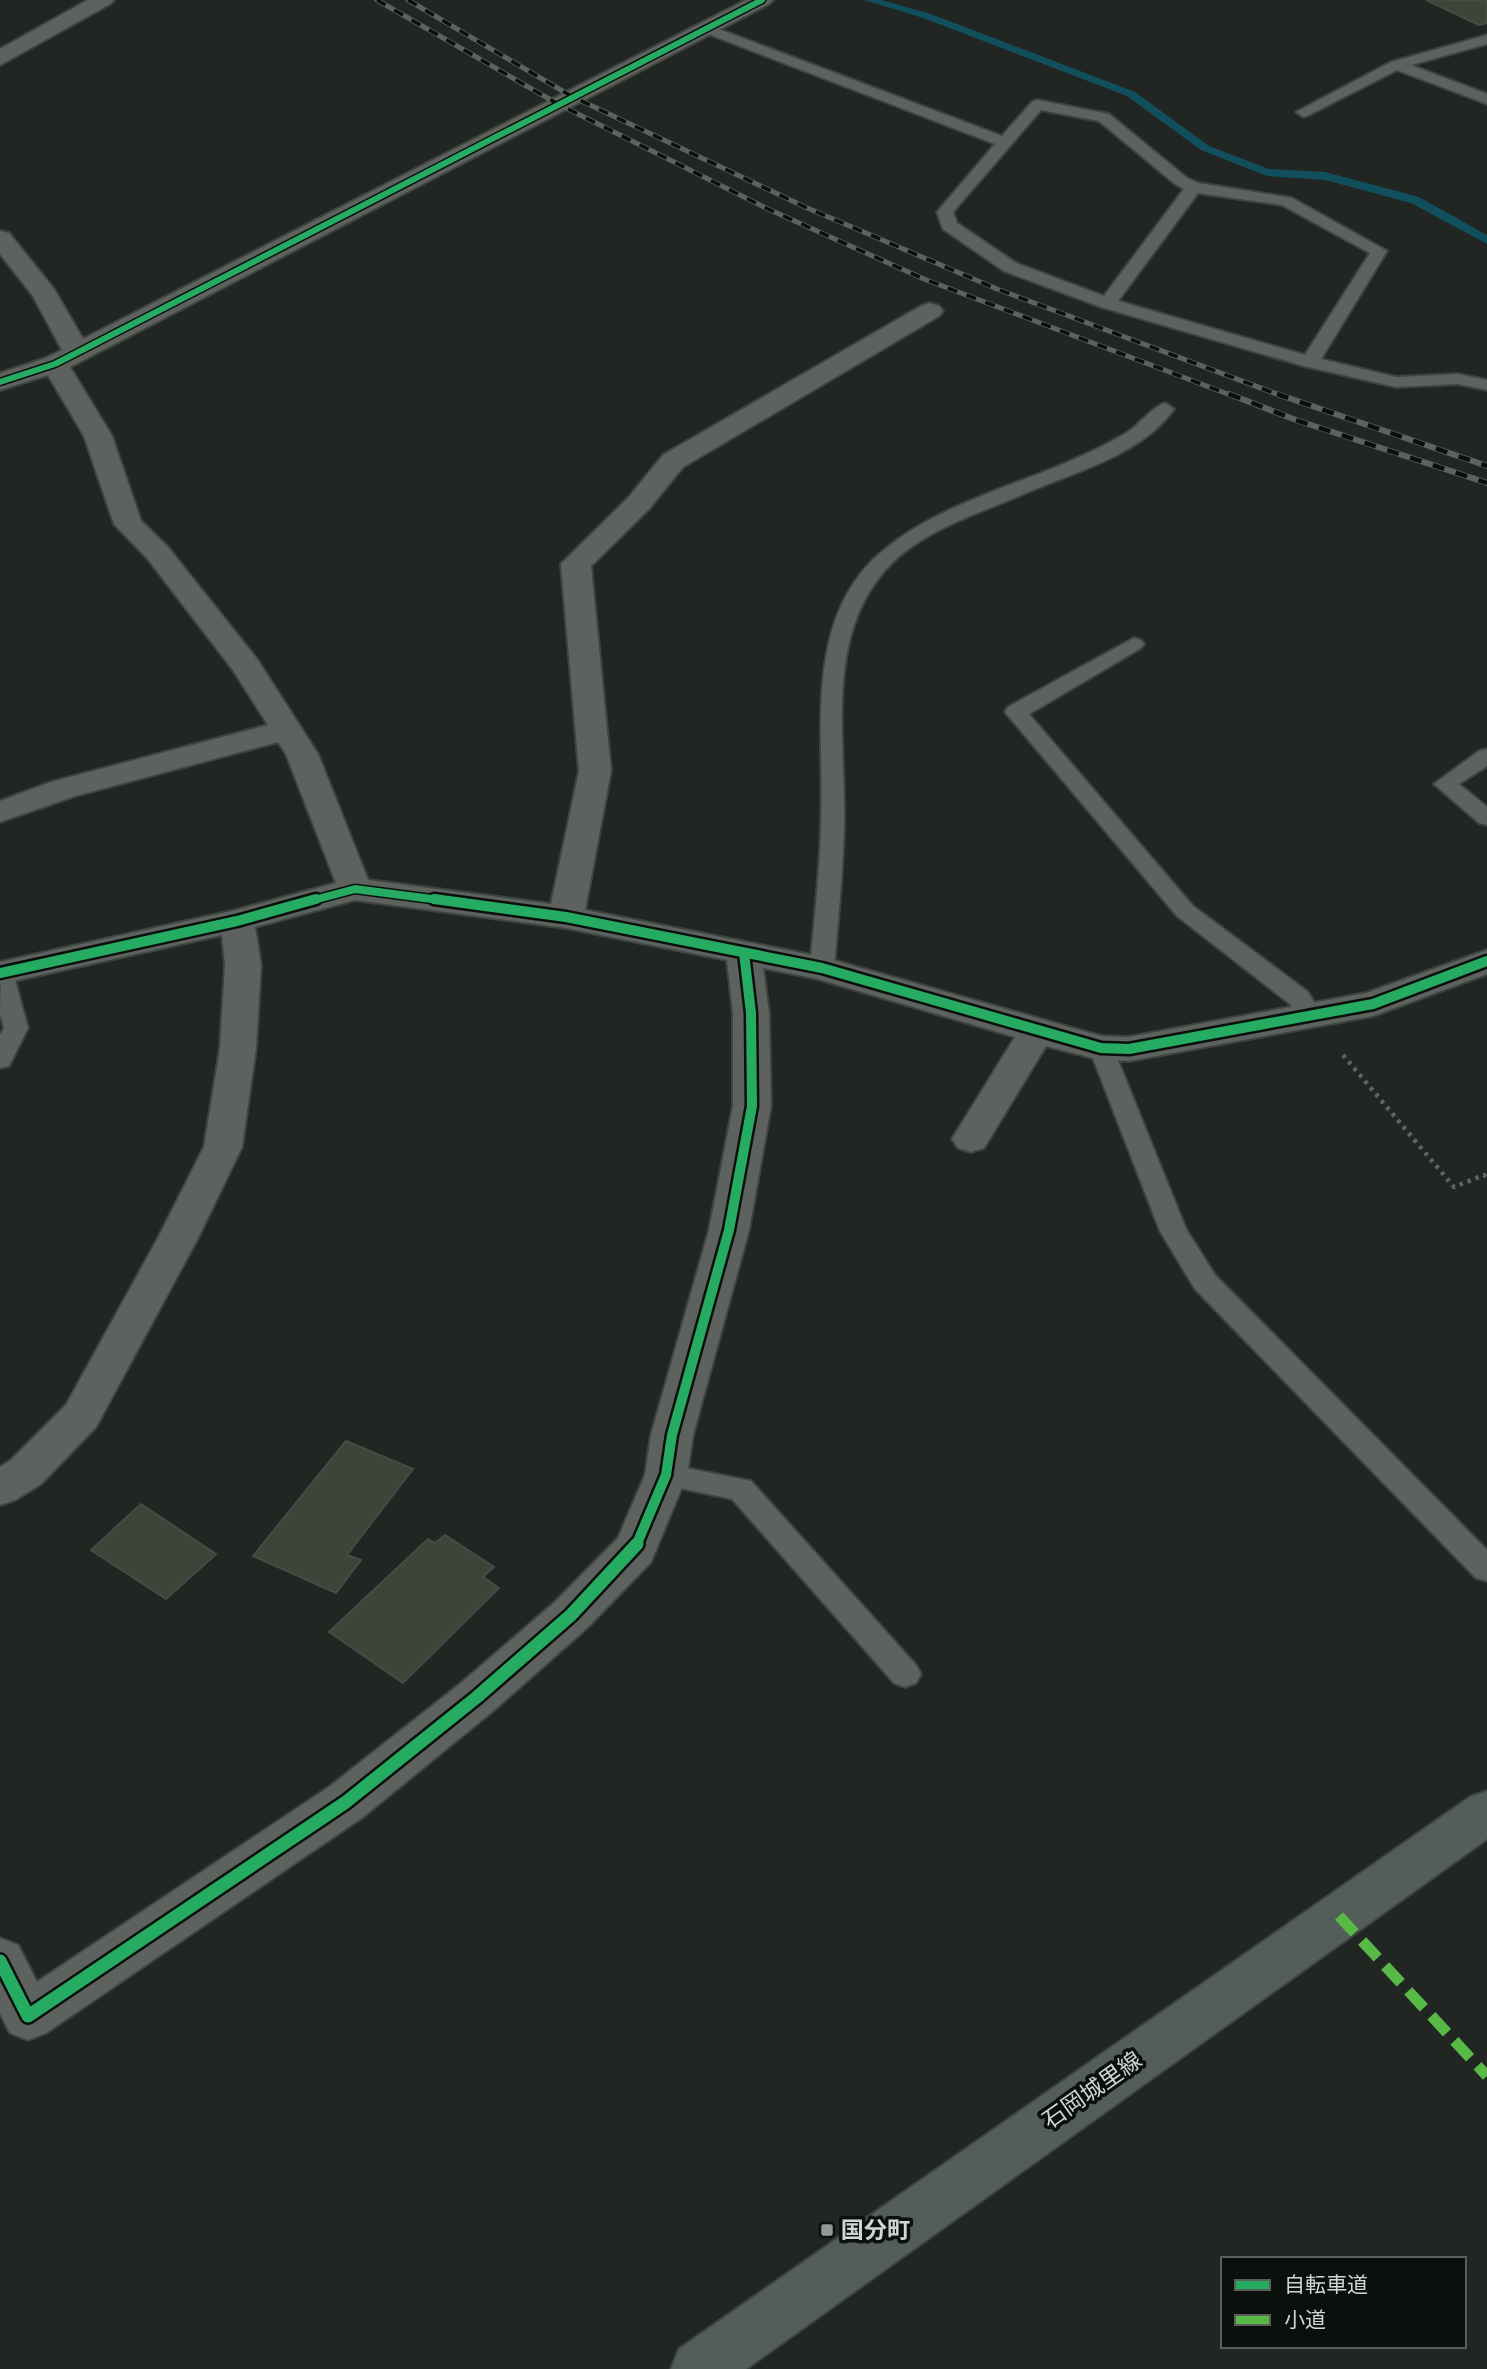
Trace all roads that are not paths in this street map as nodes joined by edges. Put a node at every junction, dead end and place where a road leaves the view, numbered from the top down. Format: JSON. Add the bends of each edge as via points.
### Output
{"nodes":[{"id":1,"x":103,"y":0,"type":"edge"},
{"id":2,"x":762,"y":0,"type":"edge"},
{"id":3,"x":708,"y":29,"type":"junction"},
{"id":4,"x":1487,"y":39,"type":"edge"},
{"id":5,"x":0,"y":58,"type":"edge"},
{"id":6,"x":1396,"y":65,"type":"junction"},
{"id":7,"x":1487,"y":99,"type":"edge"},
{"id":8,"x":1304,"y":112,"type":"dead end"},
{"id":9,"x":1006,"y":144,"type":"junction"},
{"id":10,"x":1194,"y":187,"type":"junction"},
{"id":11,"x":0,"y":238,"type":"edge"},
{"id":12,"x":1107,"y":303,"type":"junction"},
{"id":13,"x":930,"y":311,"type":"dead end"},
{"id":14,"x":66,"y":359,"type":"junction"},
{"id":15,"x":1310,"y":362,"type":"junction"},
{"id":16,"x":0,"y":382,"type":"edge"},
{"id":17,"x":1487,"y":386,"type":"edge"},
{"id":18,"x":1165,"y":409,"type":"dead end"},
{"id":19,"x":1134,"y":644,"type":"dead end"},
{"id":20,"x":287,"y":730,"type":"junction"},
{"id":21,"x":1487,"y":756,"type":"edge"},
{"id":22,"x":0,"y":812,"type":"edge"},
{"id":23,"x":1487,"y":818,"type":"edge"},
{"id":24,"x":355,"y":889,"type":"junction"},
{"id":25,"x":566,"y":917,"type":"junction"},
{"id":26,"x":237,"y":921,"type":"junction"},
{"id":27,"x":744,"y":953,"type":"junction"},
{"id":28,"x":1487,"y":961,"type":"edge"},
{"id":29,"x":822,"y":968,"type":"junction"},
{"id":30,"x":0,"y":972,"type":"edge"},
{"id":31,"x":1311,"y":1017,"type":"junction"},
{"id":32,"x":1037,"y":1031,"type":"junction"},
{"id":33,"x":1101,"y":1048,"type":"junction"},
{"id":34,"x":0,"y":1060,"type":"edge"},
{"id":35,"x":971,"y":1139,"type":"dead end"},
{"id":36,"x":666,"y":1475,"type":"junction"},
{"id":37,"x":0,"y":1488,"type":"edge"},
{"id":38,"x":1487,"y":1569,"type":"edge"},
{"id":39,"x":905,"y":1674,"type":"dead end"},
{"id":40,"x":1487,"y":1812,"type":"edge"},
{"id":41,"x":0,"y":1961,"type":"edge"},
{"id":42,"x":699,"y":2369,"type":"edge"}],
"edges":[{"from":1,"to":5,"type":"street"},
{"from":2,"to":3,"type":"street"},
{"from":3,"to":9,"type":"lane"},
{"from":3,"to":14,"type":"street"},
{"from":4,"to":6,"type":"lane"},
{"from":6,"to":7,"type":"lane"},
{"from":6,"to":8,"type":"lane"},
{"from":9,"to":10,"type":"lane","via":[[1037,106],[1104,117]]},
{"from":9,"to":12,"type":"lane","via":[[945,212],[950,225],[1010,267]]},
{"from":10,"to":12,"type":"lane"},
{"from":10,"to":15,"type":"lane","via":[[1286,201],[1379,251]]},
{"from":11,"to":14,"type":"street","via":[[45,294]]},
{"from":12,"to":15,"type":"lane"},
{"from":13,"to":25,"type":"street","via":[[673,461],[639,503],[576,564],[595,771]]},
{"from":14,"to":16,"type":"street"},
{"from":14,"to":20,"type":"street","via":[[128,524],[157,552],[246,666]]},
{"from":15,"to":17,"type":"lane","via":[[1395,382],[1458,379]]},
{"from":18,"to":29,"type":"lane","via":[[1155,423],[1103,453],[900,546],[860,591],[841,629],[830,694],[833,805]]},
{"from":19,"to":31,"type":"lane","via":[[1016,712],[1185,911],[1299,998]]},
{"from":20,"to":22,"type":"street","via":[[64,789]]},
{"from":20,"to":24,"type":"street","via":[[302,754]]},
{"from":21,"to":23,"type":"lane","via":[[1445,784]]},
{"from":24,"to":25,"type":"street"},
{"from":24,"to":26,"type":"street"},
{"from":25,"to":27,"type":"street"},
{"from":26,"to":30,"type":"street"},
{"from":26,"to":37,"type":"street","via":[[243,965],[238,1048],[223,1147],[81,1416],[26,1472]]},
{"from":27,"to":29,"type":"street"},
{"from":27,"to":36,"type":"street","via":[[751,1013],[752,1106],[729,1230],[672,1435]]},
{"from":28,"to":31,"type":"street","via":[[1373,1004]]},
{"from":29,"to":32,"type":"street"},
{"from":30,"to":34,"type":"lane","via":[[16,1028]]},
{"from":31,"to":33,"type":"street","via":[[1129,1049]]},
{"from":32,"to":33,"type":"street"},
{"from":32,"to":35,"type":"street"},
{"from":33,"to":38,"type":"lane","via":[[1173,1231],[1205,1282]]},
{"from":36,"to":39,"type":"lane","via":[[741,1489]]},
{"from":36,"to":41,"type":"street","via":[[635,1549],[571,1615],[346,1802],[28,2016]]},
{"from":40,"to":42,"type":"main road","name":"石岡城里線"}]}
